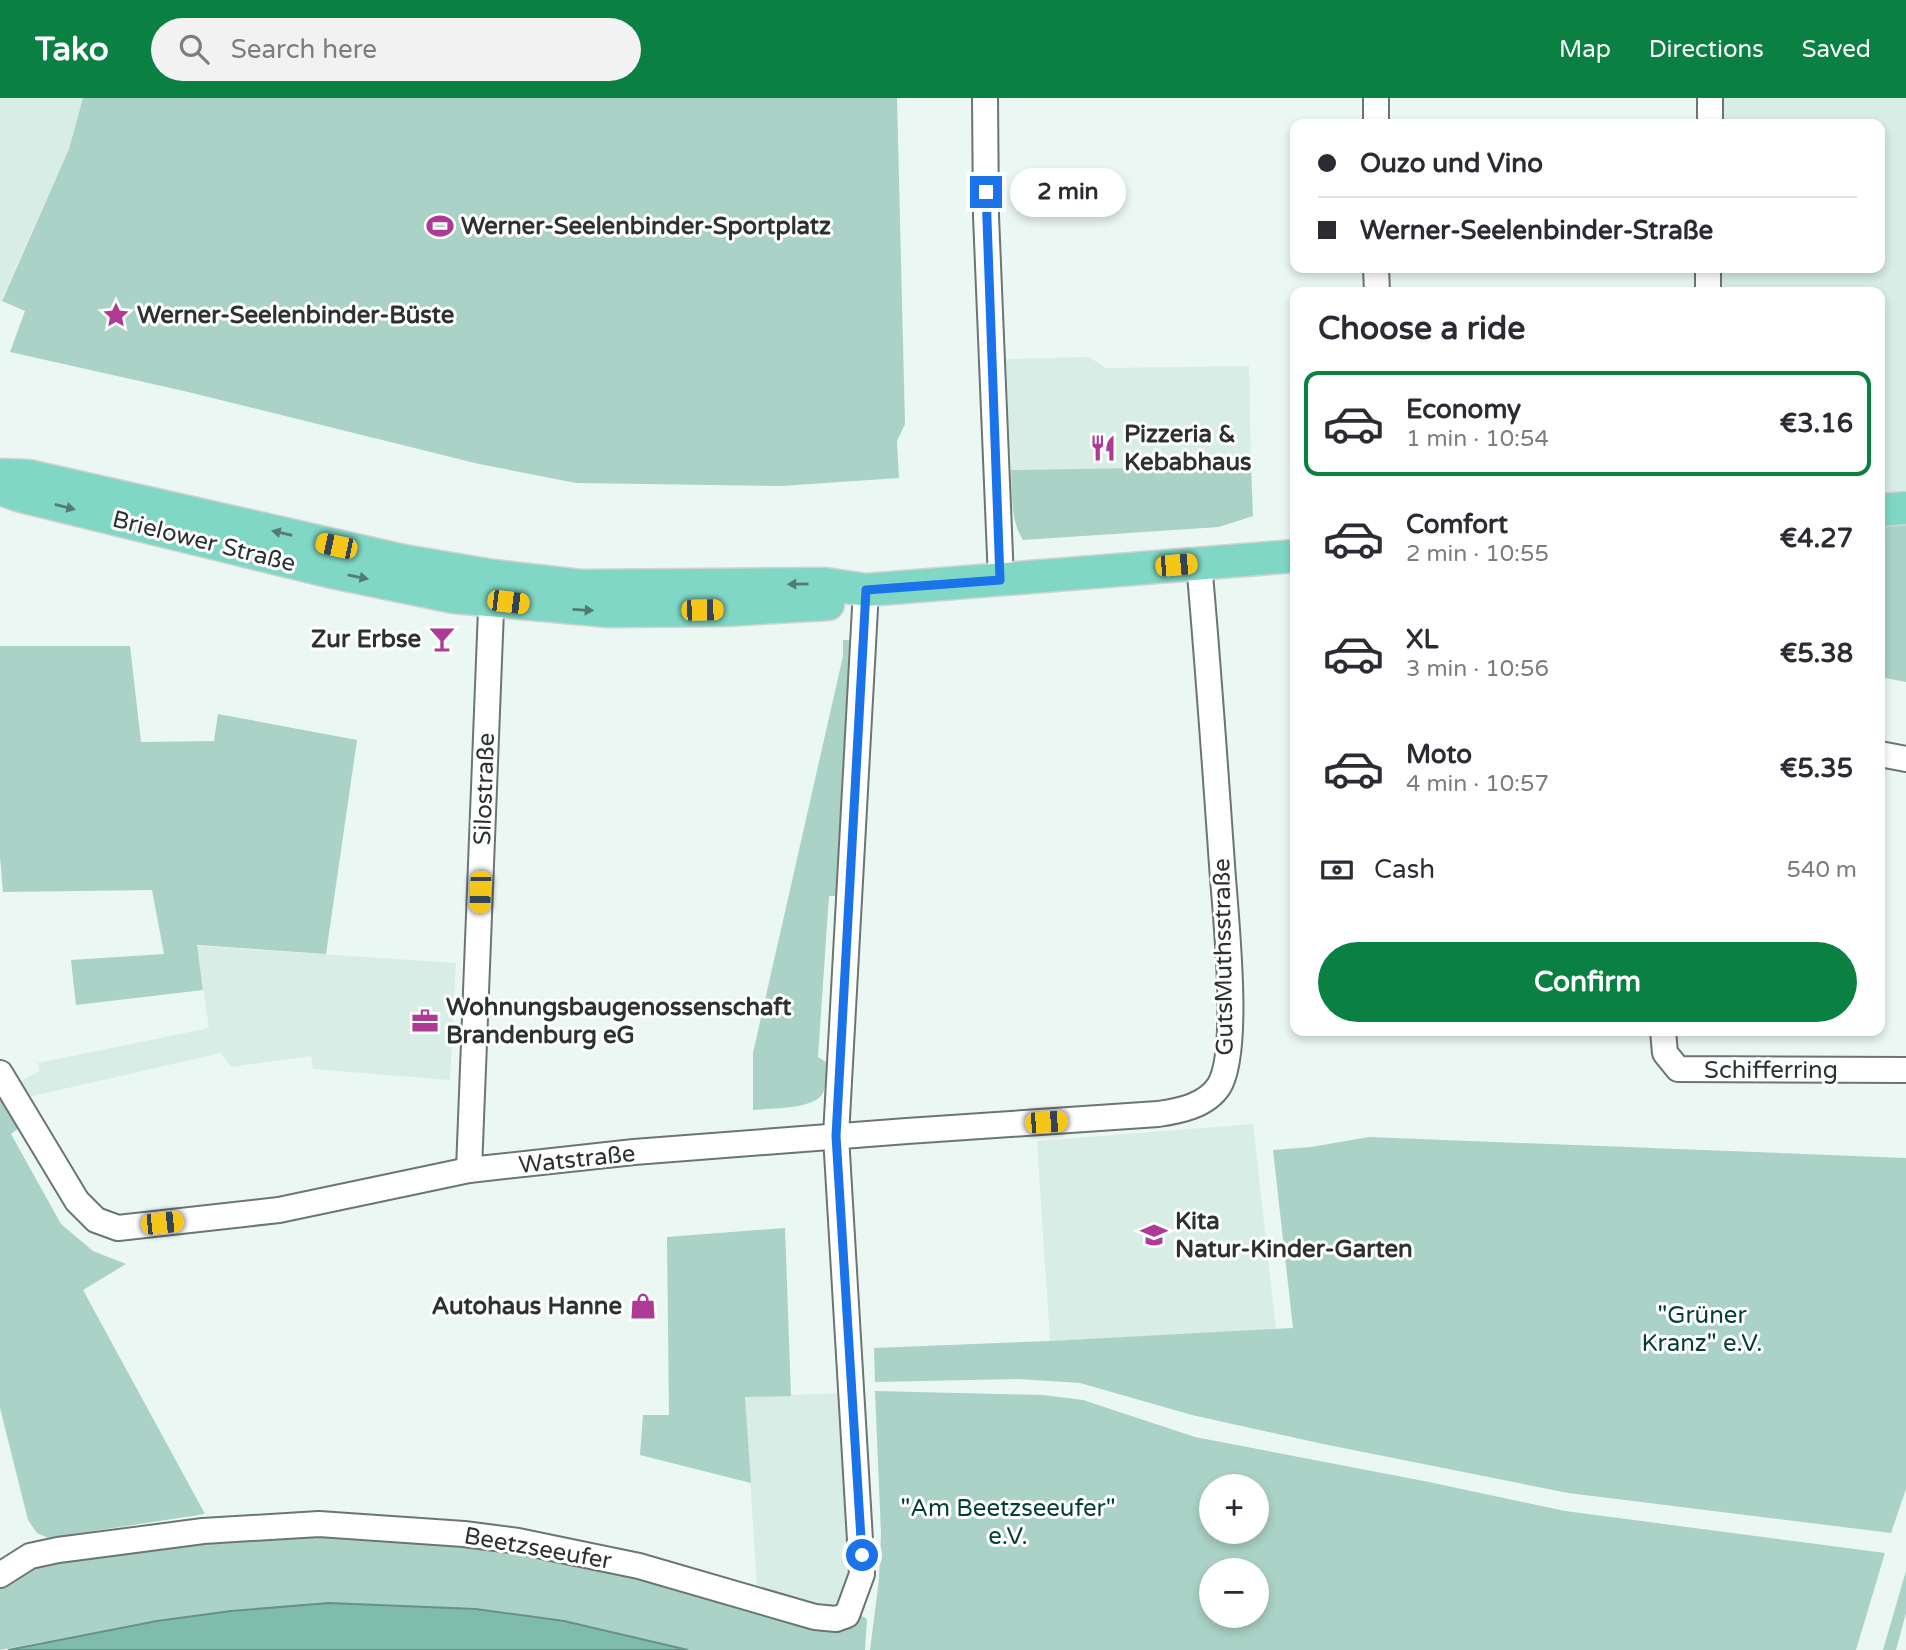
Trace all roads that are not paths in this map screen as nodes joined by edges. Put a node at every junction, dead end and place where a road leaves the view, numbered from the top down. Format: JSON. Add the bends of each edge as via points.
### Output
{"nodes":[{"id":1,"x":985,"y":98,"type":"edge"},
{"id":2,"x":1377,"y":98,"type":"edge"},
{"id":3,"x":1710,"y":98,"type":"edge"},
{"id":4,"x":1376,"y":119,"type":"edge"},
{"id":5,"x":1710,"y":119,"type":"edge"},
{"id":6,"x":0,"y":475,"type":"edge"},
{"id":7,"x":0,"y":488,"type":"edge"},
{"id":8,"x":1906,"y":508,"type":"edge"},
{"id":9,"x":1885,"y":510,"type":"edge"},
{"id":10,"x":1290,"y":555,"type":"edge"},
{"id":11,"x":1199,"y":563,"type":"junction"},
{"id":12,"x":1000,"y":580,"type":"junction"},
{"id":13,"x":492,"y":588,"type":"junction"},
{"id":14,"x":866,"y":590,"type":"junction"},
{"id":15,"x":1885,"y":755,"type":"edge"},
{"id":16,"x":1906,"y":759,"type":"edge"},
{"id":17,"x":1663,"y":1036,"type":"edge"},
{"id":18,"x":1906,"y":1070,"type":"edge"},
{"id":19,"x":0,"y":1073,"type":"edge"},
{"id":20,"x":836,"y":1136,"type":"junction"},
{"id":21,"x":468,"y":1170,"type":"junction"},
{"id":22,"x":0,"y":1575,"type":"edge"}],
"edges":[{"from":1,"to":12,"type":"street"},
{"from":2,"to":4,"type":"street"},
{"from":3,"to":5,"type":"street"},
{"from":13,"to":6,"type":"main road","name":"Brielower Straße","one_way":true,"via":[[404,561],[29,476]]},
{"from":7,"to":13,"type":"main road","name":"Brielower Straße","one_way":true,"via":[[328,571],[454,597]]},
{"from":8,"to":9,"type":"main road"},
{"from":10,"to":11,"type":"main road","name":"Brielower Straße"},
{"from":11,"to":12,"type":"main road","name":"Brielower Straße"},
{"from":11,"to":20,"type":"street","name":"GutsMuthsstraße","via":[[1228,960],[1229,1052],[1218,1087],[1195,1105],[1158,1114]]},
{"from":12,"to":14,"type":"main road","name":"Brielower Straße"},
{"from":13,"to":14,"type":"main road","name":"Brielower Straße","via":[[598,611],[838,604]]},
{"from":13,"to":21,"type":"street","name":"Silostraße"},
{"from":14,"to":20,"type":"street"},
{"from":15,"to":16,"type":"street"},
{"from":17,"to":18,"type":"street","name":"Schifferring","via":[[1665,1053],[1678,1069]]},
{"from":19,"to":21,"type":"street","name":"Watstraße","via":[[77,1201],[96,1220],[118,1227],[279,1210]]},
{"from":20,"to":21,"type":"street","name":"Watstraße"},
{"from":20,"to":22,"type":"street","name":"Beetzseeufer","via":[[862,1574],[847,1615],[815,1618],[639,1566],[518,1541],[319,1524],[203,1531],[58,1550],[30,1556]]}]}
